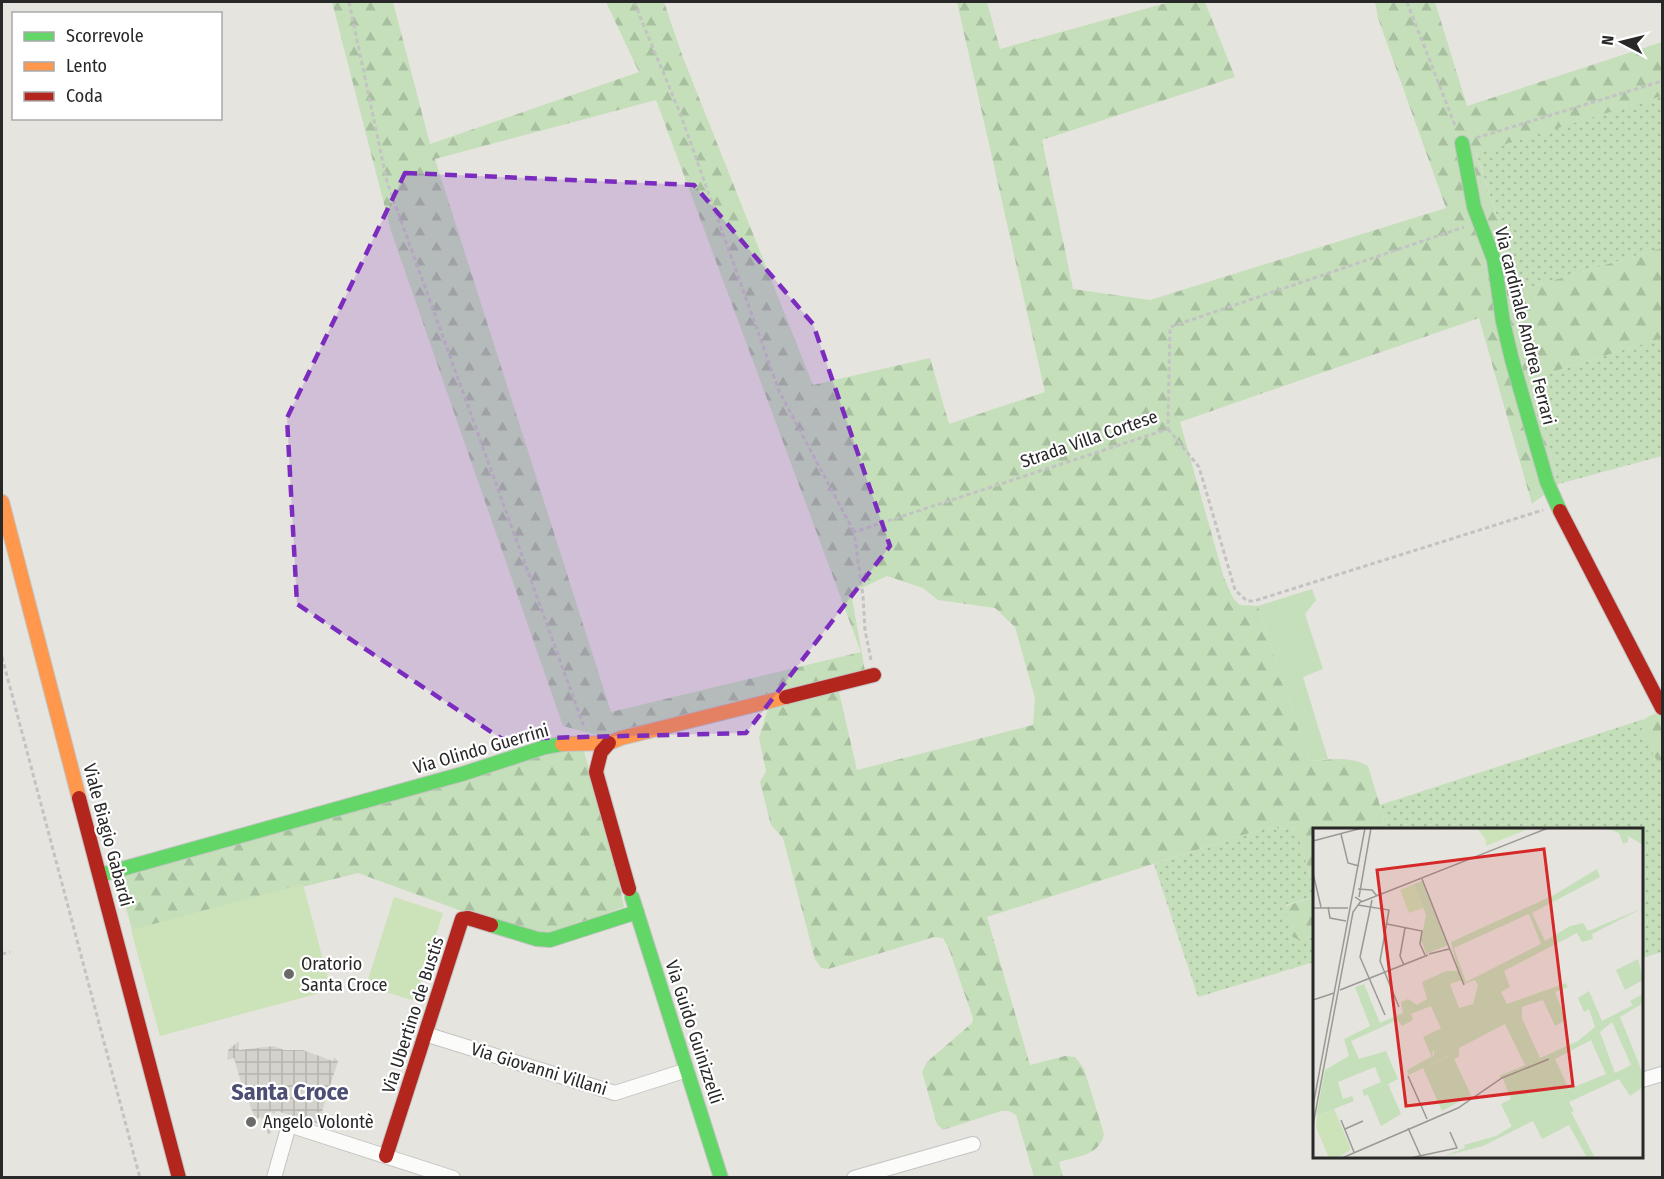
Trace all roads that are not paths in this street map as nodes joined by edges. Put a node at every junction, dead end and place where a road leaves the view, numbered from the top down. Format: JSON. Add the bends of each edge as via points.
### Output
{"nodes":[{"id":1,"x":1462,"y":143,"type":"road end"},
{"id":2,"x":2,"y":502,"type":"edge"},
{"id":3,"x":874,"y":675,"type":"road end"},
{"id":4,"x":1662,"y":708,"type":"edge"},
{"id":5,"x":609,"y":743,"type":"junction"},
{"id":6,"x":100,"y":875,"type":"junction"},
{"id":7,"x":637,"y":912,"type":"junction"},
{"id":8,"x":425,"y":1034,"type":"junction"},
{"id":9,"x":687,"y":1070,"type":"junction"},
{"id":10,"x":1662,"y":1074,"type":"edge"},
{"id":11,"x":1643,"y":1079,"type":"edge"},
{"id":12,"x":973,"y":1144,"type":"dead end"},
{"id":13,"x":386,"y":1156,"type":"junction"},
{"id":14,"x":179,"y":1178,"type":"edge"},
{"id":15,"x":273,"y":1178,"type":"edge"},
{"id":16,"x":453,"y":1178,"type":"edge"},
{"id":17,"x":721,"y":1178,"type":"edge"},
{"id":18,"x":854,"y":1178,"type":"edge"}],
"edges":[{"from":1,"to":4,"type":"street","name":"Via cardinale Andrea Ferrari","via":[[1471,196],[1494,260],[1512,360],[1547,482]]},
{"from":2,"to":6,"type":"street","name":"Viale Biagio Gabardi"},
{"from":3,"to":5,"type":"street","name":"Via Olindo Guerrini"},
{"from":5,"to":6,"type":"street","name":"Via Olindo Guerrini","via":[[545,747],[462,774]]},
{"from":5,"to":7,"type":"street","name":"Via Guido Guinizzelli","via":[[601,752],[596,772]]},
{"from":6,"to":14,"type":"street","name":"Viale Biagio Gabardi"},
{"from":7,"to":8,"type":"street","name":"Via Ubertino de Bustis","via":[[550,940],[462,919]]},
{"from":7,"to":9,"type":"street","name":"Via Guido Guinizzelli"},
{"from":8,"to":9,"type":"street","name":"Via Giovanni Villani","via":[[615,1093]]},
{"from":8,"to":13,"type":"street","name":"Via Ubertino de Bustis"},
{"from":9,"to":17,"type":"street","name":"Via Guido Guinizzelli"},
{"from":10,"to":11,"type":"street"},
{"from":12,"to":18,"type":"street"},
{"from":13,"to":15,"type":"street","via":[[289,1125]]},
{"from":13,"to":16,"type":"street"}]}
